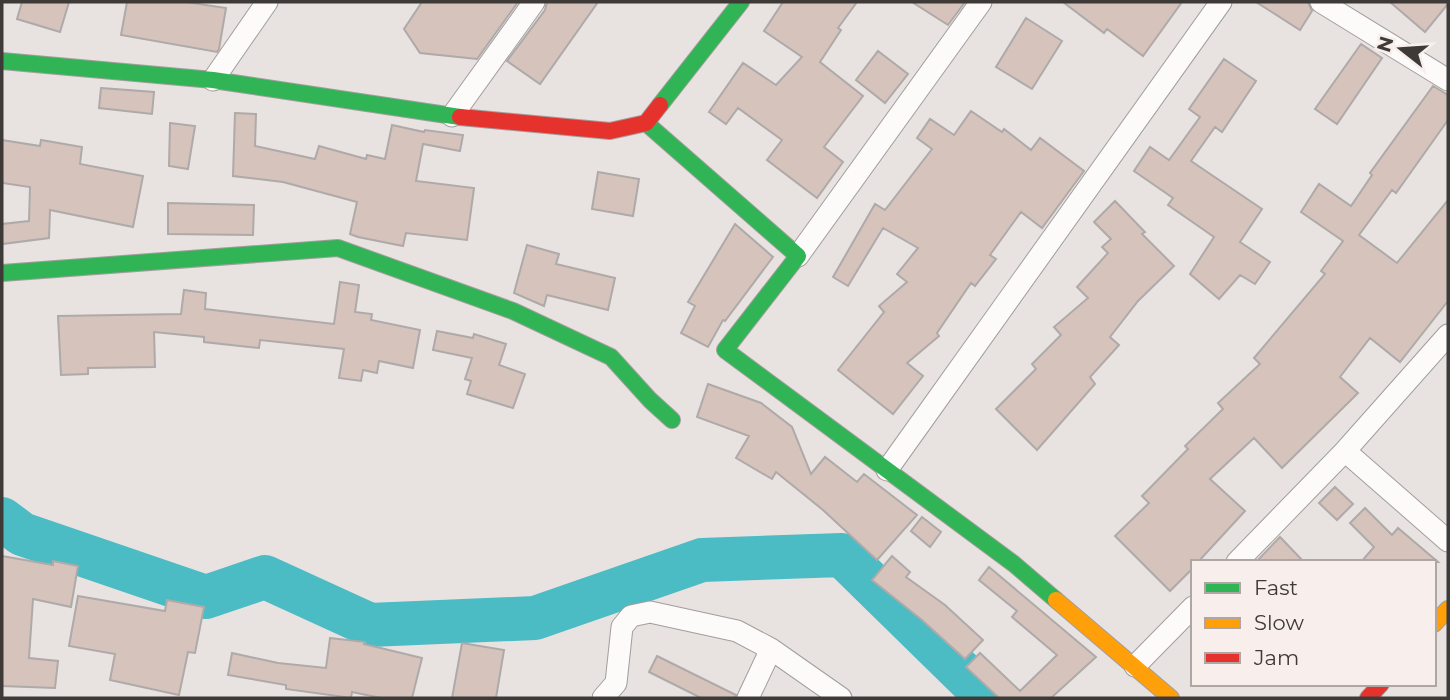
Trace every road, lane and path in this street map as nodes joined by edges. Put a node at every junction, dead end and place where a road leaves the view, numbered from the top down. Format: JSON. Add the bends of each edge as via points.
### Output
{"nodes":[{"id":1,"x":267,"y":2,"type":"edge"},
{"id":2,"x":534,"y":2,"type":"edge"},
{"id":3,"x":741,"y":2,"type":"edge"},
{"id":4,"x":981,"y":2,"type":"edge"},
{"id":5,"x":1221,"y":2,"type":"edge"},
{"id":6,"x":1321,"y":2,"type":"edge"},
{"id":7,"x":2,"y":61,"type":"edge"},
{"id":8,"x":213,"y":80,"type":"junction"},
{"id":9,"x":1448,"y":80,"type":"edge"},
{"id":10,"x":452,"y":116,"type":"junction"},
{"id":11,"x":646,"y":123,"type":"junction"},
{"id":12,"x":798,"y":256,"type":"junction"},
{"id":13,"x":2,"y":273,"type":"edge"},
{"id":14,"x":1448,"y":335,"type":"edge"},
{"id":15,"x":672,"y":420,"type":"dead end"},
{"id":16,"x":1345,"y":451,"type":"junction"},
{"id":17,"x":887,"y":470,"type":"junction"},
{"id":18,"x":1448,"y":541,"type":"edge"},
{"id":19,"x":1239,"y":560,"type":"edge"},
{"id":20,"x":1191,"y":609,"type":"edge"},
{"id":21,"x":1448,"y":609,"type":"edge"},
{"id":22,"x":1436,"y":622,"type":"edge"},
{"id":23,"x":771,"y":649,"type":"junction"},
{"id":24,"x":1135,"y":666,"type":"junction"},
{"id":25,"x":603,"y":698,"type":"edge"},
{"id":26,"x":748,"y":698,"type":"edge"},
{"id":27,"x":841,"y":698,"type":"edge"},
{"id":28,"x":1171,"y":698,"type":"edge"}],
"edges":[{"from":1,"to":8,"type":"street"},
{"from":2,"to":10,"type":"street"},
{"from":3,"to":11,"type":"street"},
{"from":4,"to":12,"type":"street"},
{"from":5,"to":17,"type":"street"},
{"from":6,"to":9,"type":"street"},
{"from":7,"to":8,"type":"street"},
{"from":8,"to":10,"type":"street"},
{"from":10,"to":11,"type":"street","via":[[610,131]]},
{"from":11,"to":12,"type":"street"},
{"from":12,"to":17,"type":"street","via":[[725,350]]},
{"from":13,"to":15,"type":"street","via":[[338,248],[513,312],[611,357]]},
{"from":14,"to":16,"type":"street"},
{"from":16,"to":18,"type":"street"},
{"from":16,"to":19,"type":"street"},
{"from":17,"to":24,"type":"street","via":[[1014,564]]},
{"from":20,"to":24,"type":"street"},
{"from":21,"to":22,"type":"street"},
{"from":23,"to":25,"type":"street","via":[[737,631],[650,612],[631,616],[622,627],[616,683]]},
{"from":23,"to":26,"type":"street"},
{"from":23,"to":27,"type":"street"},
{"from":24,"to":28,"type":"street"}]}
